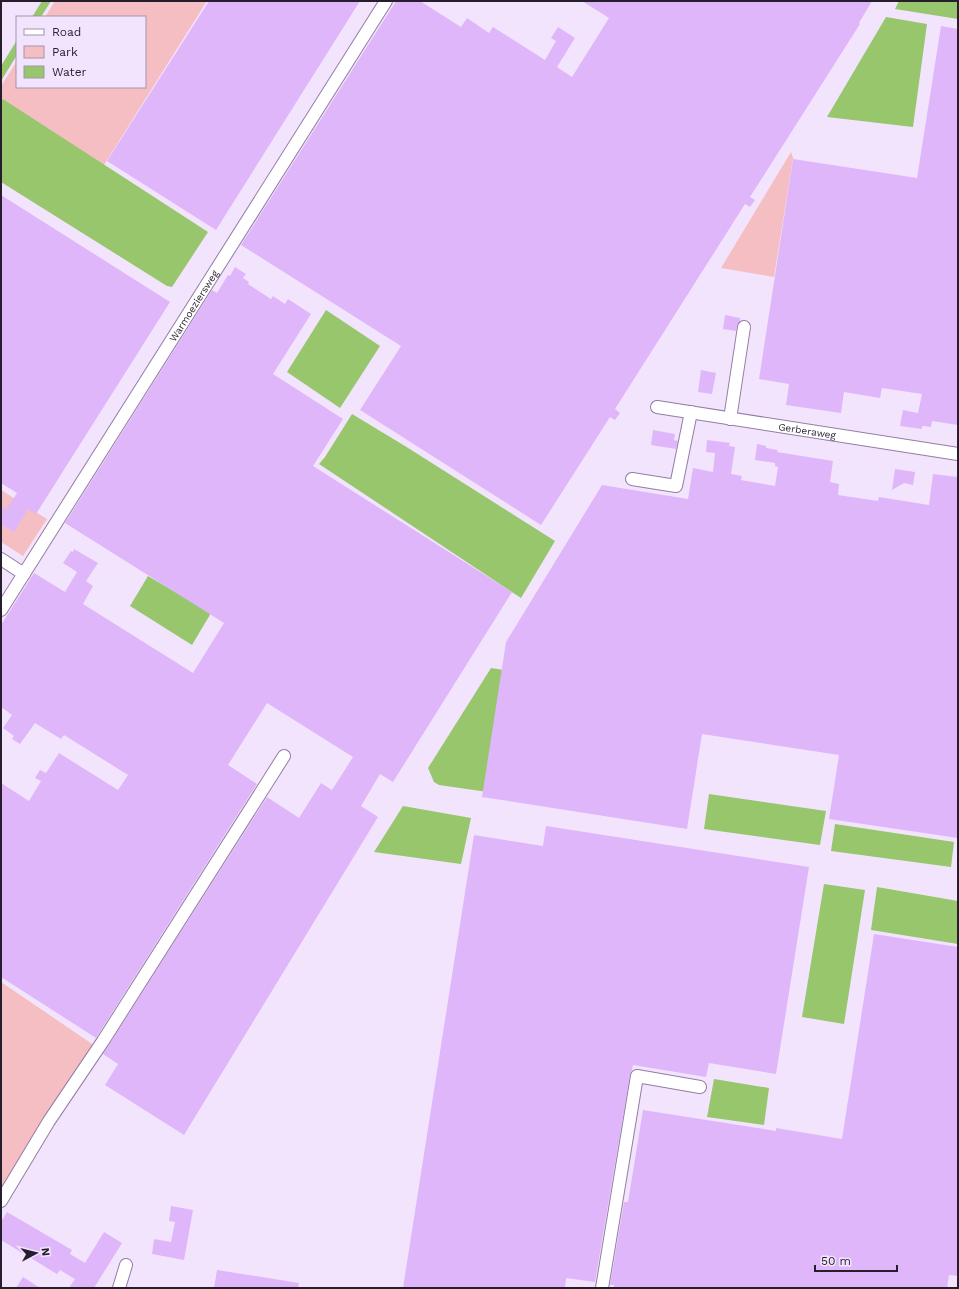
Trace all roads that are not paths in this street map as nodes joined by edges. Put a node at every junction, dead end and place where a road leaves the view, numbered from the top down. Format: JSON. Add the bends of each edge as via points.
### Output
{"nodes":[{"id":1,"x":386,"y":1,"type":"edge"},
{"id":2,"x":744,"y":327,"type":"dead end"},
{"id":3,"x":657,"y":407,"type":"dead end"},
{"id":4,"x":691,"y":412,"type":"junction"},
{"id":5,"x":730,"y":419,"type":"junction"},
{"id":6,"x":958,"y":454,"type":"edge"},
{"id":7,"x":632,"y":479,"type":"dead end"},
{"id":8,"x":1,"y":559,"type":"edge"},
{"id":9,"x":24,"y":574,"type":"junction"},
{"id":10,"x":1,"y":610,"type":"edge"},
{"id":11,"x":284,"y":756,"type":"dead end"},
{"id":12,"x":700,"y":1087,"type":"dead end"},
{"id":13,"x":1,"y":1201,"type":"edge"},
{"id":14,"x":126,"y":1265,"type":"dead end"},
{"id":15,"x":119,"y":1288,"type":"edge"},
{"id":16,"x":602,"y":1288,"type":"edge"}],
"edges":[{"from":1,"to":9,"type":"street","name":"Warmoeziersweg"},
{"from":2,"to":5,"type":"street"},
{"from":3,"to":4,"type":"street","name":"Gerberaweg"},
{"from":4,"to":5,"type":"street","name":"Gerberaweg"},
{"from":4,"to":7,"type":"street","via":[[676,486]]},
{"from":5,"to":6,"type":"street","name":"Gerberaweg"},
{"from":8,"to":9,"type":"street"},
{"from":9,"to":10,"type":"street","name":"Warmoeziersweg"},
{"from":11,"to":13,"type":"street","via":[[103,1041],[49,1121]]},
{"from":12,"to":16,"type":"street","via":[[637,1076]]},
{"from":14,"to":15,"type":"street"}]}
